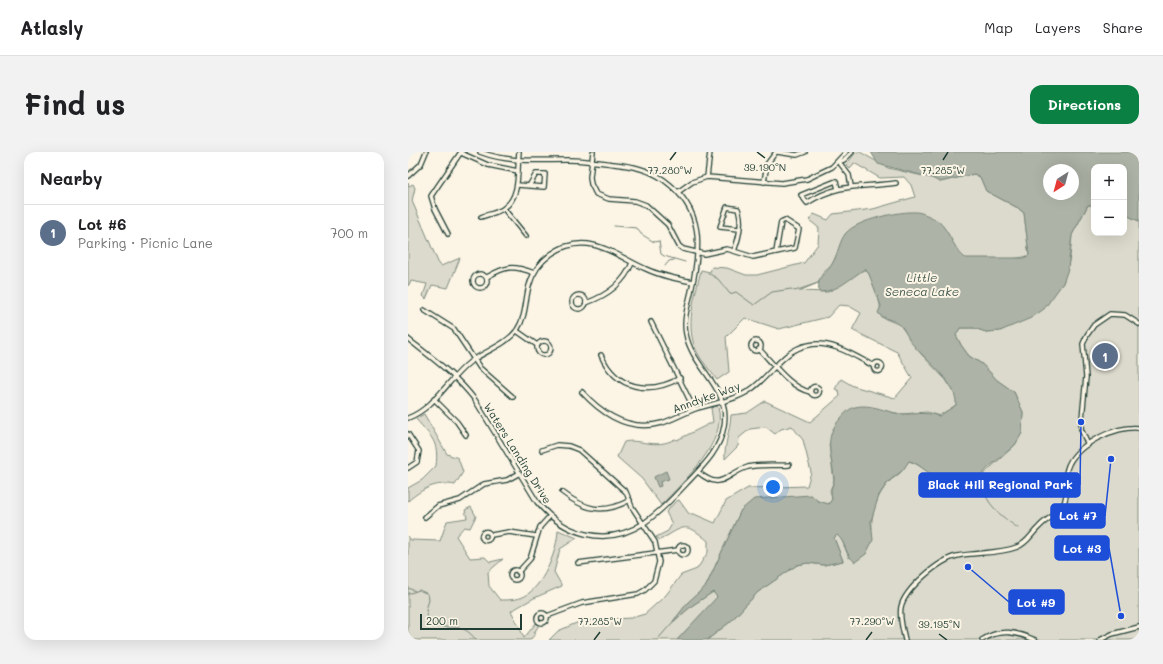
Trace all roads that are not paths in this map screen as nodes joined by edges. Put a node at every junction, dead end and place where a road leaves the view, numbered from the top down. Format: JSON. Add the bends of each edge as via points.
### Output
{"nodes":[{"id":1,"x":426,"y":152,"type":"edge"},
{"id":2,"x":461,"y":152,"type":"edge"},
{"id":3,"x":480,"y":152,"type":"edge"},
{"id":4,"x":519,"y":152,"type":"edge"},
{"id":5,"x":592,"y":152,"type":"edge"},
{"id":6,"x":710,"y":152,"type":"edge"},
{"id":7,"x":776,"y":152,"type":"edge"},
{"id":8,"x":805,"y":152,"type":"edge"},
{"id":9,"x":846,"y":152,"type":"edge"},
{"id":10,"x":852,"y":152,"type":"edge"},
{"id":11,"x":518,"y":161,"type":"junction"},
{"id":12,"x":591,"y":162,"type":"junction"},
{"id":13,"x":839,"y":162,"type":"junction"},
{"id":14,"x":518,"y":171,"type":"junction"},
{"id":15,"x":408,"y":176,"type":"edge"},
{"id":16,"x":706,"y":177,"type":"junction"},
{"id":17,"x":764,"y":182,"type":"junction"},
{"id":18,"x":896,"y":183,"type":"dead end"},
{"id":19,"x":517,"y":185,"type":"junction"},
{"id":20,"x":529,"y":186,"type":"junction"},
{"id":21,"x":851,"y":186,"type":"junction"},
{"id":22,"x":838,"y":189,"type":"junction"},
{"id":23,"x":678,"y":192,"type":"junction"},
{"id":24,"x":504,"y":209,"type":"junction"},
{"id":25,"x":481,"y":217,"type":"dead end"},
{"id":26,"x":739,"y":229,"type":"junction"},
{"id":27,"x":448,"y":234,"type":"dead end"},
{"id":28,"x":526,"y":236,"type":"dead end"},
{"id":29,"x":734,"y":251,"type":"junction"},
{"id":30,"x":776,"y":252,"type":"junction"},
{"id":31,"x":698,"y":253,"type":"junction"},
{"id":32,"x":632,"y":263,"type":"junction"},
{"id":33,"x":534,"y":274,"type":"junction"},
{"id":34,"x":486,"y":277,"type":"junction"},
{"id":35,"x":693,"y":282,"type":"junction"},
{"id":36,"x":586,"y":303,"type":"dead end"},
{"id":37,"x":424,"y":310,"type":"dead end"},
{"id":38,"x":651,"y":322,"type":"dead end"},
{"id":39,"x":1139,"y":324,"type":"edge"},
{"id":40,"x":516,"y":331,"type":"junction"},
{"id":41,"x":408,"y":339,"type":"edge"},
{"id":42,"x":537,"y":345,"type":"junction"},
{"id":43,"x":760,"y":349,"type":"dead end"},
{"id":44,"x":601,"y":355,"type":"dead end"},
{"id":45,"x":474,"y":359,"type":"junction"},
{"id":46,"x":776,"y":366,"type":"junction"},
{"id":47,"x":874,"y":366,"type":"dead end"},
{"id":48,"x":455,"y":377,"type":"junction"},
{"id":49,"x":680,"y":378,"type":"junction"},
{"id":50,"x":582,"y":392,"type":"dead end"},
{"id":51,"x":810,"y":392,"type":"dead end"},
{"id":52,"x":513,"y":397,"type":"dead end"},
{"id":53,"x":434,"y":399,"type":"junction"},
{"id":54,"x":723,"y":401,"type":"junction"},
{"id":55,"x":694,"y":409,"type":"junction"},
{"id":56,"x":408,"y":418,"type":"edge"},
{"id":57,"x":1139,"y":428,"type":"edge"},
{"id":58,"x":408,"y":434,"type":"edge"},
{"id":59,"x":466,"y":435,"type":"dead end"},
{"id":60,"x":1088,"y":445,"type":"junction"},
{"id":61,"x":542,"y":450,"type":"dead end"},
{"id":62,"x":789,"y":465,"type":"dead end"},
{"id":63,"x":408,"y":468,"type":"edge"},
{"id":64,"x":698,"y":472,"type":"junction"},
{"id":65,"x":518,"y":474,"type":"junction"},
{"id":66,"x":562,"y":492,"type":"dead end"},
{"id":67,"x":630,"y":500,"type":"junction"},
{"id":68,"x":425,"y":517,"type":"dead end"},
{"id":69,"x":549,"y":517,"type":"junction"},
{"id":70,"x":643,"y":524,"type":"junction"},
{"id":71,"x":491,"y":535,"type":"dead end"},
{"id":72,"x":536,"y":536,"type":"junction"},
{"id":73,"x":678,"y":550,"type":"dead end"},
{"id":74,"x":658,"y":553,"type":"junction"},
{"id":75,"x":578,"y":564,"type":"dead end"},
{"id":76,"x":518,"y":572,"type":"dead end"},
{"id":77,"x":546,"y":616,"type":"dead end"},
{"id":78,"x":1139,"y":627,"type":"edge"},
{"id":79,"x":905,"y":640,"type":"edge"},
{"id":80,"x":982,"y":640,"type":"edge"},
{"id":81,"x":1035,"y":640,"type":"edge"},
{"id":82,"x":1100,"y":640,"type":"edge"}],
"edges":[{"from":1,"to":15,"type":"street","via":[[415,172]]},
{"from":2,"to":14,"type":"street","via":[[488,165]]},
{"from":2,"to":27,"type":"street","via":[[431,196]]},
{"from":3,"to":11,"type":"street","name":"Waters Landing Drive"},
{"from":4,"to":11,"type":"street"},
{"from":5,"to":12,"type":"street"},
{"from":6,"to":16,"type":"street"},
{"from":7,"to":8,"type":"street","via":[[796,155]]},
{"from":7,"to":17,"type":"street","via":[[767,164]]},
{"from":9,"to":13,"type":"street"},
{"from":10,"to":13,"type":"street"},
{"from":11,"to":12,"type":"street","name":"Waters Landing Drive"},
{"from":11,"to":14,"type":"street"},
{"from":12,"to":23,"type":"street","name":"Waters Landing Drive","via":[[643,169],[664,179]]},
{"from":12,"to":31,"type":"street","via":[[591,184],[596,194],[609,199],[635,201],[646,205],[668,225],[679,246]]},
{"from":13,"to":17,"type":"street","via":[[825,172],[807,179],[790,183]]},
{"from":13,"to":21,"type":"street","via":[[849,175]]},
{"from":14,"to":19,"type":"street"},
{"from":16,"to":17,"type":"street","via":[[718,176]]},
{"from":16,"to":23,"type":"street","via":[[692,182]]},
{"from":18,"to":21,"type":"street"},
{"from":19,"to":20,"type":"street"},
{"from":19,"to":24,"type":"street","via":[[513,197]]},
{"from":20,"to":20,"type":"street","via":[[544,187],[545,174],[536,174]]},
{"from":21,"to":22,"type":"street"},
{"from":22,"to":22,"type":"street","via":[[836,181],[801,195],[807,203]]},
{"from":23,"to":31,"type":"street","name":"Waters Landing Drive","via":[[696,223]]},
{"from":24,"to":25,"type":"street"},
{"from":24,"to":28,"type":"street"},
{"from":26,"to":26,"type":"street","via":[[738,209],[727,207],[720,227]]},
{"from":26,"to":29,"type":"street"},
{"from":29,"to":30,"type":"street","via":[[753,257]]},
{"from":29,"to":31,"type":"street","via":[[723,248],[708,254]]},
{"from":30,"to":30,"type":"street","via":[[795,248],[799,229],[785,220],[781,222]]},
{"from":31,"to":35,"type":"street","name":"Waters Landing Drive"},
{"from":32,"to":33,"type":"street","via":[[599,247],[576,245],[551,254]]},
{"from":32,"to":35,"type":"street","via":[[647,270]]},
{"from":32,"to":36,"type":"street","via":[[619,284]]},
{"from":33,"to":34,"type":"street","via":[[520,268],[509,267]]},
{"from":33,"to":40,"type":"street","via":[[529,286],[524,317]]},
{"from":34,"to":34,"type":"street","via":[[488,282],[484,287],[477,288],[474,285],[473,278],[476,274],[483,274]]},
{"from":35,"to":54,"type":"street","name":"Waters Landing Drive","via":[[686,311],[689,347],[715,384]]},
{"from":37,"to":45,"type":"street","via":[[454,329]]},
{"from":38,"to":49,"type":"street"},
{"from":39,"to":60,"type":"street","via":[[1125,315],[1110,314],[1094,324],[1087,334],[1083,348],[1086,377],[1082,429]]},
{"from":40,"to":42,"type":"street"},
{"from":40,"to":45,"type":"street","via":[[506,341]]},
{"from":41,"to":48,"type":"street","name":"Waters Landing Drive"},
{"from":42,"to":42,"type":"street","via":[[547,341],[551,347],[550,352],[547,355],[540,354]]},
{"from":43,"to":46,"type":"street"},
{"from":44,"to":49,"type":"street","via":[[616,374],[634,386],[658,388]]},
{"from":45,"to":48,"type":"street"},
{"from":45,"to":52,"type":"street","via":[[485,374]]},
{"from":46,"to":47,"type":"street","name":"Anndyke Way","via":[[798,348],[821,344],[834,347]]},
{"from":46,"to":51,"type":"street","via":[[797,386]]},
{"from":46,"to":54,"type":"street","name":"Anndyke Way","via":[[750,390]]},
{"from":48,"to":53,"type":"street"},
{"from":48,"to":65,"type":"street","name":"Waters Landing Drive","via":[[475,400]]},
{"from":49,"to":55,"type":"street"},
{"from":50,"to":55,"type":"street","name":"Anndyke Way","via":[[604,413],[631,424],[660,424]]},
{"from":53,"to":56,"type":"street","via":[[419,414]]},
{"from":53,"to":59,"type":"street"},
{"from":54,"to":55,"type":"street","name":"Anndyke Way"},
{"from":54,"to":64,"type":"street","name":"Waters Landing Drive","via":[[725,416],[722,437]]},
{"from":57,"to":60,"type":"street","via":[[1115,430]]},
{"from":58,"to":63,"type":"street","via":[[420,451],[417,462]]},
{"from":60,"to":79,"type":"street","via":[[1073,458],[1066,470],[1066,496],[1063,506],[1039,526],[1026,542],[1011,549],[946,559],[913,587],[901,608]]},
{"from":61,"to":67,"type":"street","via":[[558,445],[579,450],[621,486]]},
{"from":62,"to":64,"type":"street","via":[[749,467],[718,482],[710,481]]},
{"from":64,"to":70,"type":"street","name":"Waters Landing Drive"},
{"from":65,"to":68,"type":"street","via":[[507,480],[484,484],[460,500],[438,506]]},
{"from":65,"to":69,"type":"street","name":"Waters Landing Drive"},
{"from":66,"to":67,"type":"street","via":[[577,503],[594,509],[612,508]]},
{"from":67,"to":70,"type":"street"},
{"from":69,"to":70,"type":"street","name":"Waters Landing Drive","via":[[571,530],[595,536],[617,534]]},
{"from":69,"to":72,"type":"street"},
{"from":70,"to":74,"type":"street","via":[[655,542]]},
{"from":71,"to":72,"type":"street","via":[[509,532]]},
{"from":72,"to":76,"type":"street","via":[[530,559]]},
{"from":73,"to":74,"type":"street"},
{"from":74,"to":75,"type":"street"},
{"from":74,"to":77,"type":"street","via":[[657,573],[651,584],[641,592],[629,597],[582,603]]},
{"from":78,"to":82,"type":"street"},
{"from":80,"to":81,"type":"street","via":[[998,632],[1020,633]]}]}
